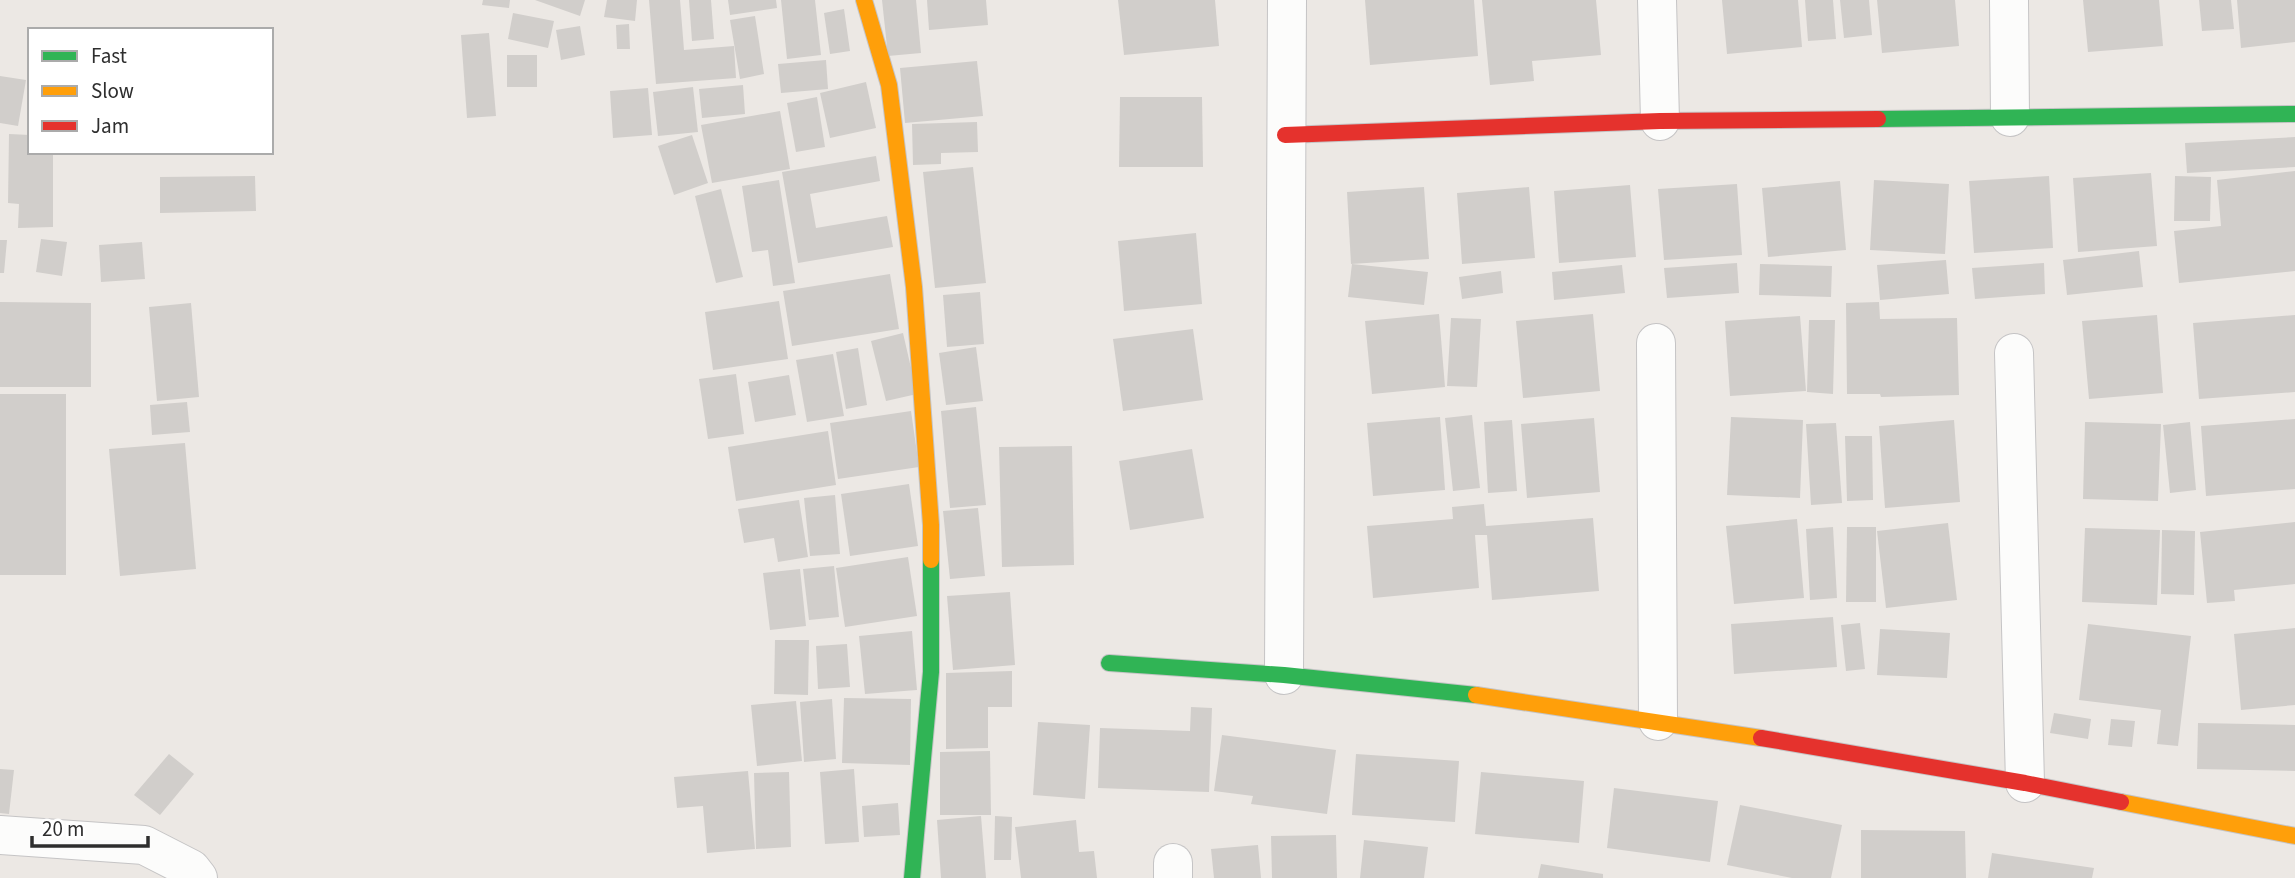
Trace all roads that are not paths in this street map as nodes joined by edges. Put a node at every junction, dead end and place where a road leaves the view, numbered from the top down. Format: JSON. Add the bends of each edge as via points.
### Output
{"nodes":[{"id":1,"x":864,"y":0,"type":"edge"},
{"id":2,"x":1287,"y":0,"type":"edge"},
{"id":3,"x":1657,"y":0,"type":"edge"},
{"id":4,"x":2010,"y":0,"type":"edge"},
{"id":5,"x":2295,"y":114,"type":"edge"},
{"id":6,"x":2010,"y":117,"type":"junction"},
{"id":7,"x":1660,"y":121,"type":"junction"},
{"id":8,"x":1285,"y":135,"type":"junction"},
{"id":9,"x":1656,"y":343,"type":"dead end"},
{"id":10,"x":2014,"y":353,"type":"dead end"},
{"id":11,"x":1109,"y":663,"type":"dead end"},
{"id":12,"x":1283,"y":675,"type":"junction"},
{"id":13,"x":1658,"y":720,"type":"junction"},
{"id":14,"x":2025,"y":783,"type":"junction"},
{"id":15,"x":0,"y":835,"type":"edge"},
{"id":16,"x":2295,"y":836,"type":"edge"},
{"id":17,"x":198,"y":878,"type":"edge"},
{"id":18,"x":912,"y":878,"type":"edge"}],
"edges":[{"from":1,"to":18,"type":"street","via":[[891,99],[914,286],[931,525],[931,672]]},
{"from":2,"to":8,"type":"street"},
{"from":3,"to":7,"type":"street"},
{"from":4,"to":6,"type":"street"},
{"from":5,"to":6,"type":"street"},
{"from":6,"to":7,"type":"street"},
{"from":7,"to":8,"type":"street"},
{"from":8,"to":12,"type":"street"},
{"from":9,"to":13,"type":"street"},
{"from":10,"to":14,"type":"street"},
{"from":11,"to":12,"type":"street"},
{"from":12,"to":13,"type":"street","via":[[1451,691]]},
{"from":13,"to":14,"type":"street"},
{"from":14,"to":16,"type":"street"},
{"from":15,"to":17,"type":"street","via":[[144,845],[191,869]]}]}
